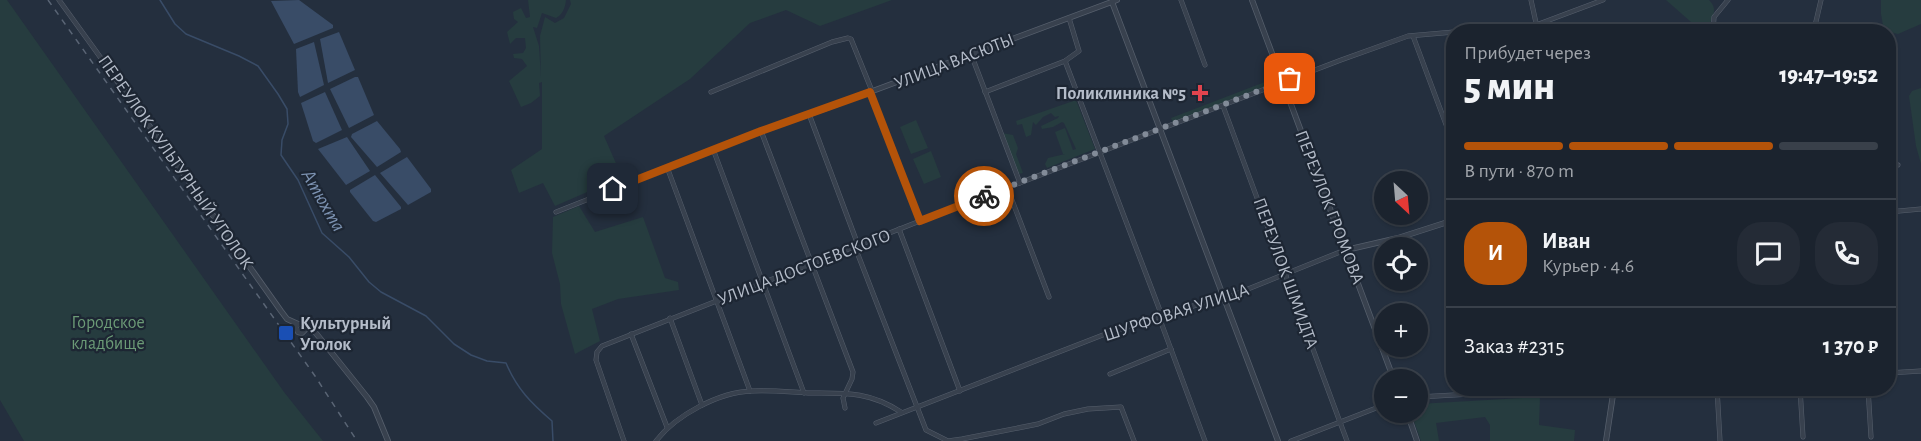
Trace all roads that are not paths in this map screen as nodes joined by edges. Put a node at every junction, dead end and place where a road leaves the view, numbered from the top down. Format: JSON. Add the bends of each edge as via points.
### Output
{"nodes":[{"id":1,"x":59,"y":0,"type":"edge"},
{"id":2,"x":1181,"y":0,"type":"edge"},
{"id":3,"x":1252,"y":0,"type":"edge"},
{"id":4,"x":1531,"y":0,"type":"edge"},
{"id":5,"x":1603,"y":0,"type":"edge"},
{"id":6,"x":1728,"y":0,"type":"edge"},
{"id":7,"x":1821,"y":0,"type":"edge"},
{"id":8,"x":1113,"y":1,"type":"edge"},
{"id":9,"x":1069,"y":18,"type":"junction"},
{"id":10,"x":1536,"y":24,"type":"edge"},
{"id":11,"x":1539,"y":24,"type":"edge"},
{"id":12,"x":1713,"y":24,"type":"edge"},
{"id":13,"x":1815,"y":24,"type":"edge"},
{"id":14,"x":1446,"y":33,"type":"edge"},
{"id":15,"x":1413,"y":36,"type":"junction"},
{"id":16,"x":971,"y":54,"type":"junction"},
{"id":17,"x":1065,"y":61,"type":"junction"},
{"id":18,"x":1205,"y":65,"type":"dead end"},
{"id":19,"x":111,"y":72,"type":"joint"},
{"id":20,"x":1282,"y":82,"type":"junction"},
{"id":21,"x":711,"y":92,"type":"dead end"},
{"id":22,"x":871,"y":92,"type":"junction"},
{"id":23,"x":985,"y":92,"type":"junction"},
{"id":24,"x":1223,"y":106,"type":"junction"},
{"id":25,"x":808,"y":114,"type":"junction"},
{"id":26,"x":1446,"y":125,"type":"edge"},
{"id":27,"x":1160,"y":130,"type":"junction"},
{"id":28,"x":761,"y":131,"type":"junction"},
{"id":29,"x":713,"y":149,"type":"junction"},
{"id":30,"x":1100,"y":153,"type":"junction"},
{"id":31,"x":667,"y":167,"type":"junction"},
{"id":32,"x":1020,"y":183,"type":"junction"},
{"id":33,"x":1007,"y":187,"type":"junction"},
{"id":34,"x":1921,"y":209,"type":"edge"},
{"id":35,"x":1896,"y":211,"type":"edge"},
{"id":36,"x":556,"y":212,"type":"dead end"},
{"id":37,"x":920,"y":221,"type":"junction"},
{"id":38,"x":1446,"y":223,"type":"edge"},
{"id":39,"x":899,"y":229,"type":"junction"},
{"id":40,"x":856,"y":246,"type":"junction"},
{"id":41,"x":1346,"y":250,"type":"junction"},
{"id":42,"x":812,"y":264,"type":"junction"},
{"id":43,"x":1286,"y":275,"type":"junction"},
{"id":44,"x":763,"y":282,"type":"junction"},
{"id":45,"x":1049,"y":297,"type":"dead end"},
{"id":46,"x":1223,"y":297,"type":"junction"},
{"id":47,"x":716,"y":301,"type":"junction"},
{"id":48,"x":1160,"y":317,"type":"junction"},
{"id":49,"x":670,"y":318,"type":"junction"},
{"id":50,"x":631,"y":334,"type":"junction"},
{"id":51,"x":1171,"y":350,"type":"junction"},
{"id":52,"x":1390,"y":369,"type":"edge"},
{"id":53,"x":1921,"y":371,"type":"edge"},
{"id":54,"x":1896,"y":373,"type":"edge"},
{"id":55,"x":1110,"y":374,"type":"dead end"},
{"id":56,"x":960,"y":390,"type":"junction"},
{"id":57,"x":750,"y":391,"type":"junction"},
{"id":58,"x":804,"y":393,"type":"junction"},
{"id":59,"x":845,"y":393,"type":"junction"},
{"id":60,"x":1446,"y":394,"type":"edge"},
{"id":61,"x":1428,"y":396,"type":"edge"},
{"id":62,"x":1613,"y":396,"type":"edge"},
{"id":63,"x":1717,"y":396,"type":"edge"},
{"id":64,"x":1800,"y":396,"type":"edge"},
{"id":65,"x":1868,"y":396,"type":"edge"},
{"id":66,"x":702,"y":405,"type":"junction"},
{"id":67,"x":916,"y":407,"type":"junction"},
{"id":68,"x":845,"y":408,"type":"dead end"},
{"id":69,"x":1374,"y":409,"type":"edge"},
{"id":70,"x":901,"y":412,"type":"junction"},
{"id":71,"x":1340,"y":422,"type":"junction"},
{"id":72,"x":876,"y":423,"type":"dead end"},
{"id":73,"x":1411,"y":423,"type":"edge"},
{"id":74,"x":667,"y":427,"type":"junction"},
{"id":75,"x":1803,"y":436,"type":"dead end"},
{"id":76,"x":1871,"y":437,"type":"dead end"},
{"id":77,"x":388,"y":441,"type":"edge"},
{"id":78,"x":624,"y":441,"type":"edge"},
{"id":79,"x":656,"y":441,"type":"edge"},
{"id":80,"x":1134,"y":441,"type":"edge"},
{"id":81,"x":1206,"y":441,"type":"edge"},
{"id":82,"x":1278,"y":441,"type":"edge"},
{"id":83,"x":1291,"y":441,"type":"edge"},
{"id":84,"x":1347,"y":441,"type":"edge"},
{"id":85,"x":1417,"y":441,"type":"edge"},
{"id":86,"x":1606,"y":441,"type":"edge"},
{"id":87,"x":1720,"y":441,"type":"edge"}],
"edges":[{"from":1,"to":19,"type":"street","name":"ПЕРЕУЛОК КУЛЬТУРНЫЙ УГОЛОК"},
{"from":2,"to":18,"type":"street"},
{"from":3,"to":20,"type":"street","name":"ПЕРЕУЛОК ГРОМОВА"},
{"from":4,"to":10,"type":"street"},
{"from":5,"to":11,"type":"street"},
{"from":6,"to":12,"type":"street"},
{"from":7,"to":13,"type":"street"},
{"from":8,"to":9,"type":"street","name":"УЛИЦА ВАСЮТЫ"},
{"from":8,"to":27,"type":"street"},
{"from":9,"to":16,"type":"street","name":"УЛИЦА ВАСЮТЫ"},
{"from":9,"to":17,"type":"street","via":[[1079,51]]},
{"from":14,"to":15,"type":"street","name":"УЛИЦА ДОСТОЕВСКОГО"},
{"from":15,"to":20,"type":"street","name":"УЛИЦА ДОСТОЕВСКОГО"},
{"from":15,"to":26,"type":"street"},
{"from":16,"to":22,"type":"street","name":"УЛИЦА ВАСЮТЫ"},
{"from":16,"to":23,"type":"street"},
{"from":17,"to":23,"type":"street"},
{"from":17,"to":30,"type":"street"},
{"from":19,"to":77,"type":"street","name":"ПЕРЕУЛОК КУЛЬТУРНЫЙ УГОЛОК","via":[[287,319],[326,345],[371,402]]},
{"from":20,"to":24,"type":"street","name":"УЛИЦА ДОСТОЕВСКОГО"},
{"from":20,"to":41,"type":"street","name":"ПЕРЕУЛОК ГРОМОВА"},
{"from":21,"to":22,"type":"street","via":[[849,38]]},
{"from":22,"to":25,"type":"street","name":"УЛИЦА ВАСЮТЫ"},
{"from":22,"to":37,"type":"street"},
{"from":23,"to":32,"type":"street"},
{"from":24,"to":27,"type":"street","name":"УЛИЦА ДОСТОЕВСКОГО"},
{"from":24,"to":43,"type":"street","name":"ПЕРЕУЛОК ШМИДТА"},
{"from":25,"to":28,"type":"street","name":"УЛИЦА ВАСЮТЫ"},
{"from":25,"to":40,"type":"street"},
{"from":27,"to":30,"type":"street","name":"УЛИЦА ДОСТОЕВСКОГО"},
{"from":27,"to":46,"type":"street"},
{"from":28,"to":29,"type":"street","name":"УЛИЦА ВАСЮТЫ"},
{"from":28,"to":42,"type":"street"},
{"from":29,"to":31,"type":"street","name":"УЛИЦА ВАСЮТЫ"},
{"from":29,"to":44,"type":"street"},
{"from":30,"to":32,"type":"street","name":"УЛИЦА ДОСТОЕВСКОГО"},
{"from":30,"to":48,"type":"street"},
{"from":31,"to":36,"type":"street","name":"УЛИЦА ВАСЮТЫ"},
{"from":31,"to":47,"type":"street"},
{"from":32,"to":33,"type":"street","name":"УЛИЦА ДОСТОЕВСКОГО"},
{"from":33,"to":37,"type":"street","name":"УЛИЦА ДОСТОЕВСКОГО"},
{"from":33,"to":45,"type":"street"},
{"from":34,"to":35,"type":"street"},
{"from":37,"to":39,"type":"street","name":"УЛИЦА ДОСТОЕВСКОГО"},
{"from":38,"to":41,"type":"street","name":"ШУРФОВАЯ УЛИЦА"},
{"from":39,"to":40,"type":"street","name":"УЛИЦА ДОСТОЕВСКОГО"},
{"from":39,"to":56,"type":"street"},
{"from":40,"to":42,"type":"street","name":"УЛИЦА ДОСТОЕВСКОГО"},
{"from":40,"to":67,"type":"street"},
{"from":41,"to":43,"type":"street","name":"ШУРФОВАЯ УЛИЦА"},
{"from":41,"to":52,"type":"street","name":"ПЕРЕУЛОК ГРОМОВА"},
{"from":42,"to":44,"type":"street","name":"УЛИЦА ДОСТОЕВСКОГО"},
{"from":42,"to":59,"type":"street","via":[[853,372]]},
{"from":43,"to":46,"type":"street","name":"ШУРФОВАЯ УЛИЦА"},
{"from":43,"to":71,"type":"street","name":"ПЕРЕУЛОК ШМИДТА"},
{"from":44,"to":47,"type":"street","name":"УЛИЦА ДОСТОЕВСКОГО"},
{"from":44,"to":58,"type":"street"},
{"from":46,"to":48,"type":"street","name":"ШУРФОВАЯ УЛИЦА"},
{"from":46,"to":82,"type":"street"},
{"from":47,"to":49,"type":"street","name":"УЛИЦА ДОСТОЕВСКОГО"},
{"from":47,"to":57,"type":"street"},
{"from":48,"to":51,"type":"street"},
{"from":48,"to":56,"type":"street","name":"ШУРФОВАЯ УЛИЦА"},
{"from":49,"to":50,"type":"street","name":"УЛИЦА ДОСТОЕВСКОГО"},
{"from":49,"to":66,"type":"street"},
{"from":50,"to":74,"type":"street"},
{"from":50,"to":78,"type":"street","name":"УЛИЦА ДОСТОЕВСКОГО","via":[[602,346],[596,360]]},
{"from":51,"to":55,"type":"street"},
{"from":51,"to":81,"type":"street"},
{"from":53,"to":54,"type":"street"},
{"from":56,"to":67,"type":"street","name":"ШУРФОВАЯ УЛИЦА"},
{"from":57,"to":58,"type":"street"},
{"from":57,"to":66,"type":"street"},
{"from":58,"to":59,"type":"street"},
{"from":59,"to":68,"type":"street"},
{"from":59,"to":70,"type":"street","via":[[885,401]]},
{"from":60,"to":61,"type":"street"},
{"from":62,"to":86,"type":"street"},
{"from":63,"to":87,"type":"street"},
{"from":64,"to":75,"type":"street"},
{"from":65,"to":76,"type":"street"},
{"from":66,"to":74,"type":"street"},
{"from":67,"to":70,"type":"street","name":"ШУРФОВАЯ УЛИЦА"},
{"from":67,"to":80,"type":"street","via":[[926,429],[948,441],[1038,424],[1064,414],[1120,407]]},
{"from":69,"to":71,"type":"street"},
{"from":70,"to":72,"type":"street","name":"ШУРФОВАЯ УЛИЦА"},
{"from":71,"to":83,"type":"street"},
{"from":71,"to":84,"type":"street","name":"ПЕРЕУЛОК ШМИДТА"},
{"from":73,"to":85,"type":"street"},
{"from":74,"to":79,"type":"street"}]}
